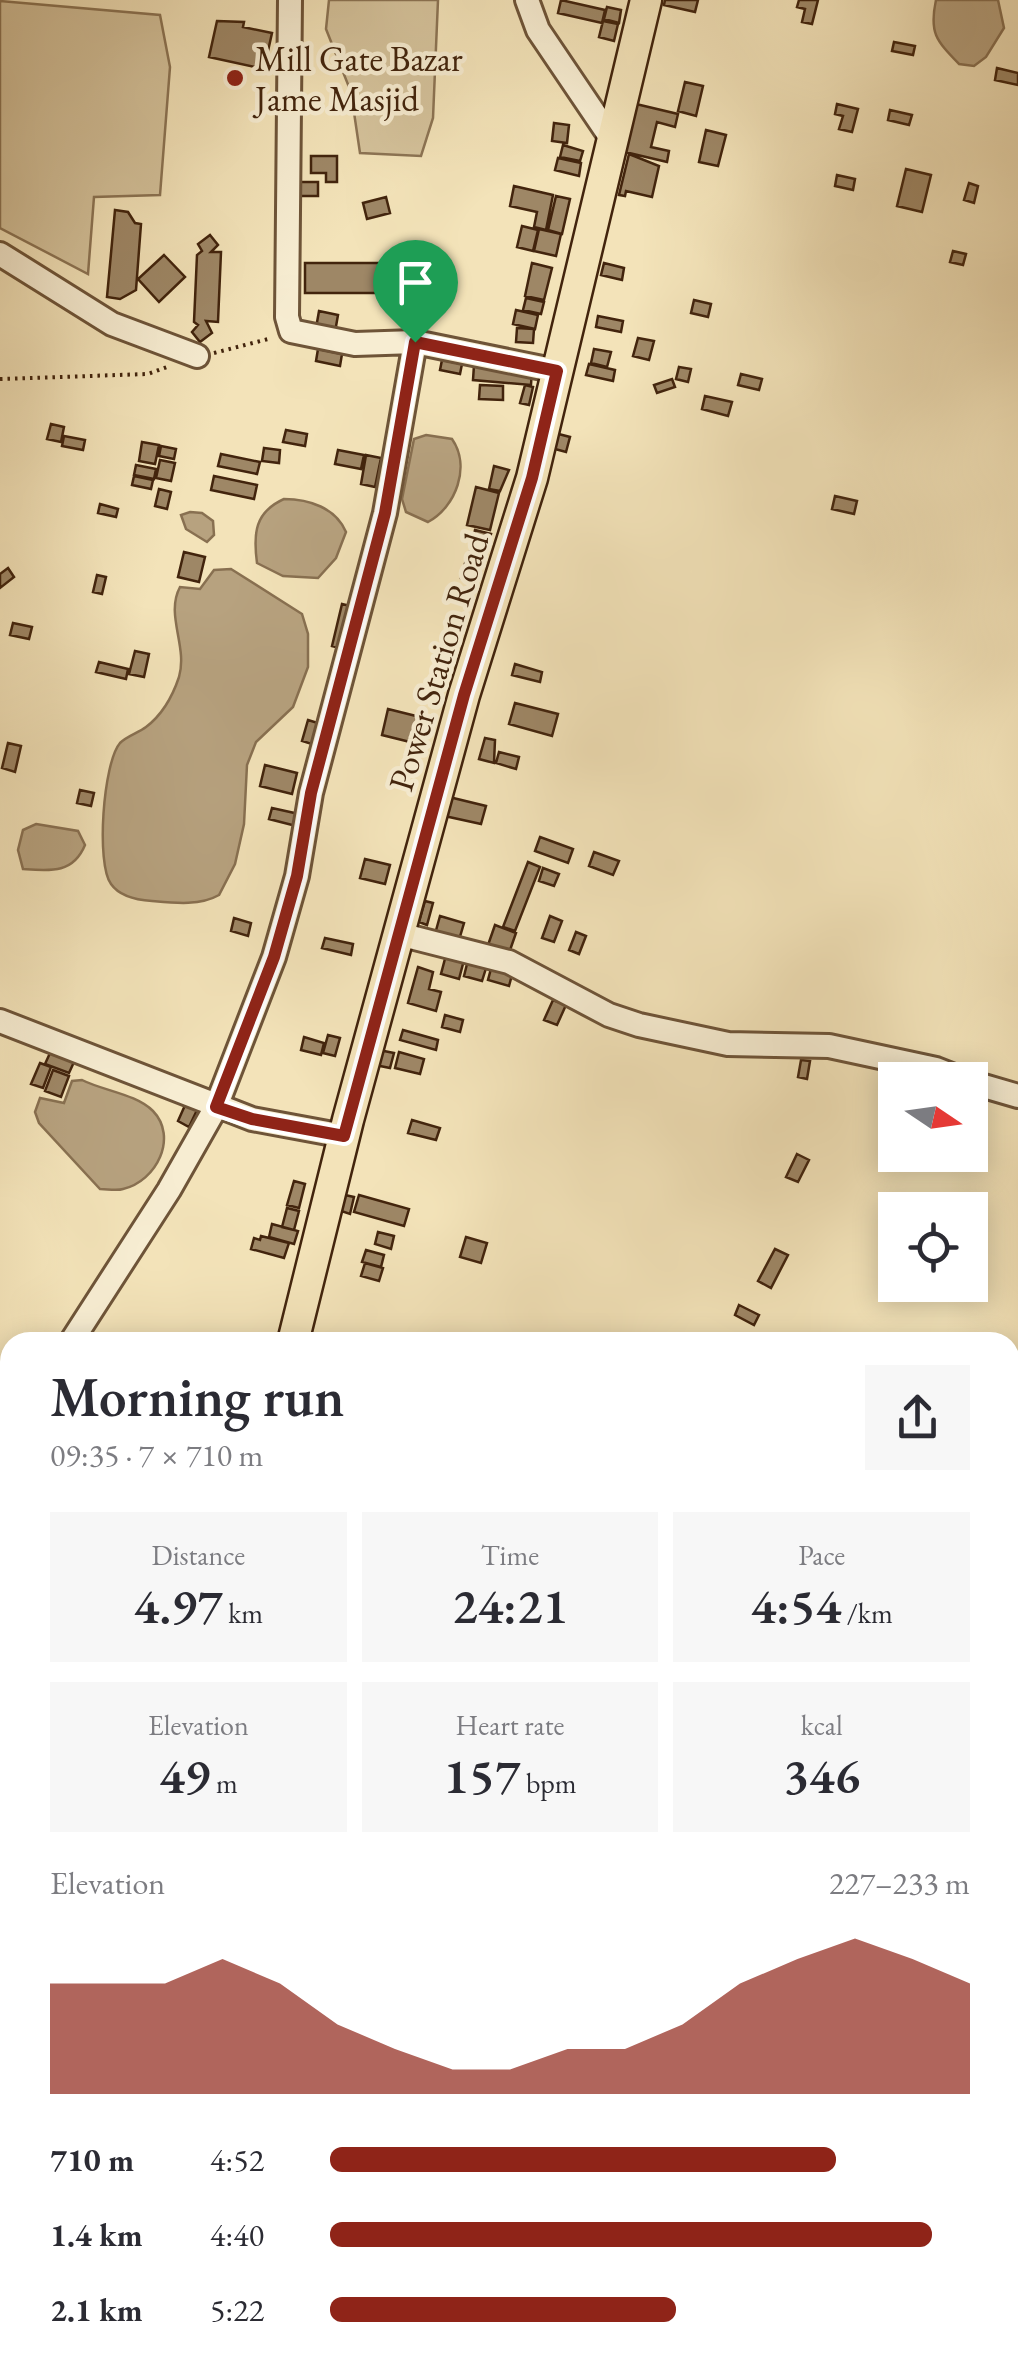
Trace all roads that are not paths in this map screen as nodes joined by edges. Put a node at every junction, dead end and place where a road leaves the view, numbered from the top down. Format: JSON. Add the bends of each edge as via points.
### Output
{"nodes":[{"id":1,"x":290,"y":0,"type":"edge"},
{"id":2,"x":526,"y":0,"type":"edge"},
{"id":3,"x":646,"y":0,"type":"edge"},
{"id":4,"x":611,"y":138,"type":"junction"},
{"id":5,"x":0,"y":254,"type":"edge"},
{"id":6,"x":415,"y":342,"type":"junction"},
{"id":7,"x":197,"y":356,"type":"road end"},
{"id":8,"x":557,"y":371,"type":"junction"},
{"id":9,"x":399,"y":934,"type":"junction"},
{"id":10,"x":0,"y":1021,"type":"edge"},
{"id":11,"x":903,"y":1062,"type":"edge"},
{"id":12,"x":988,"y":1087,"type":"edge"},
{"id":13,"x":1018,"y":1096,"type":"edge"},
{"id":14,"x":216,"y":1107,"type":"junction"},
{"id":15,"x":344,"y":1136,"type":"junction"},
{"id":16,"x":77,"y":1332,"type":"edge"},
{"id":17,"x":295,"y":1332,"type":"edge"}],
"edges":[{"from":1,"to":6,"type":"street","via":[[291,331],[355,344]]},
{"from":2,"to":4,"type":"street","via":[[538,30]]},
{"from":3,"to":4,"type":"main road","name":"Power Station Road"},
{"from":4,"to":8,"type":"main road","name":"Power Station Road"},
{"from":5,"to":7,"type":"street","via":[[112,324]]},
{"from":6,"to":8,"type":"street"},
{"from":6,"to":14,"type":"street","via":[[385,513],[311,793],[297,876],[274,957]]},
{"from":8,"to":9,"type":"main road","name":"Power Station Road"},
{"from":9,"to":11,"type":"street","via":[[509,962],[639,1026],[728,1044],[829,1046]]},
{"from":9,"to":15,"type":"main road","name":"Power Station Road"},
{"from":10,"to":14,"type":"street"},
{"from":12,"to":13,"type":"street"},
{"from":14,"to":15,"type":"street"},
{"from":14,"to":16,"type":"street"},
{"from":15,"to":17,"type":"main road","name":"Power Station Road"}]}
